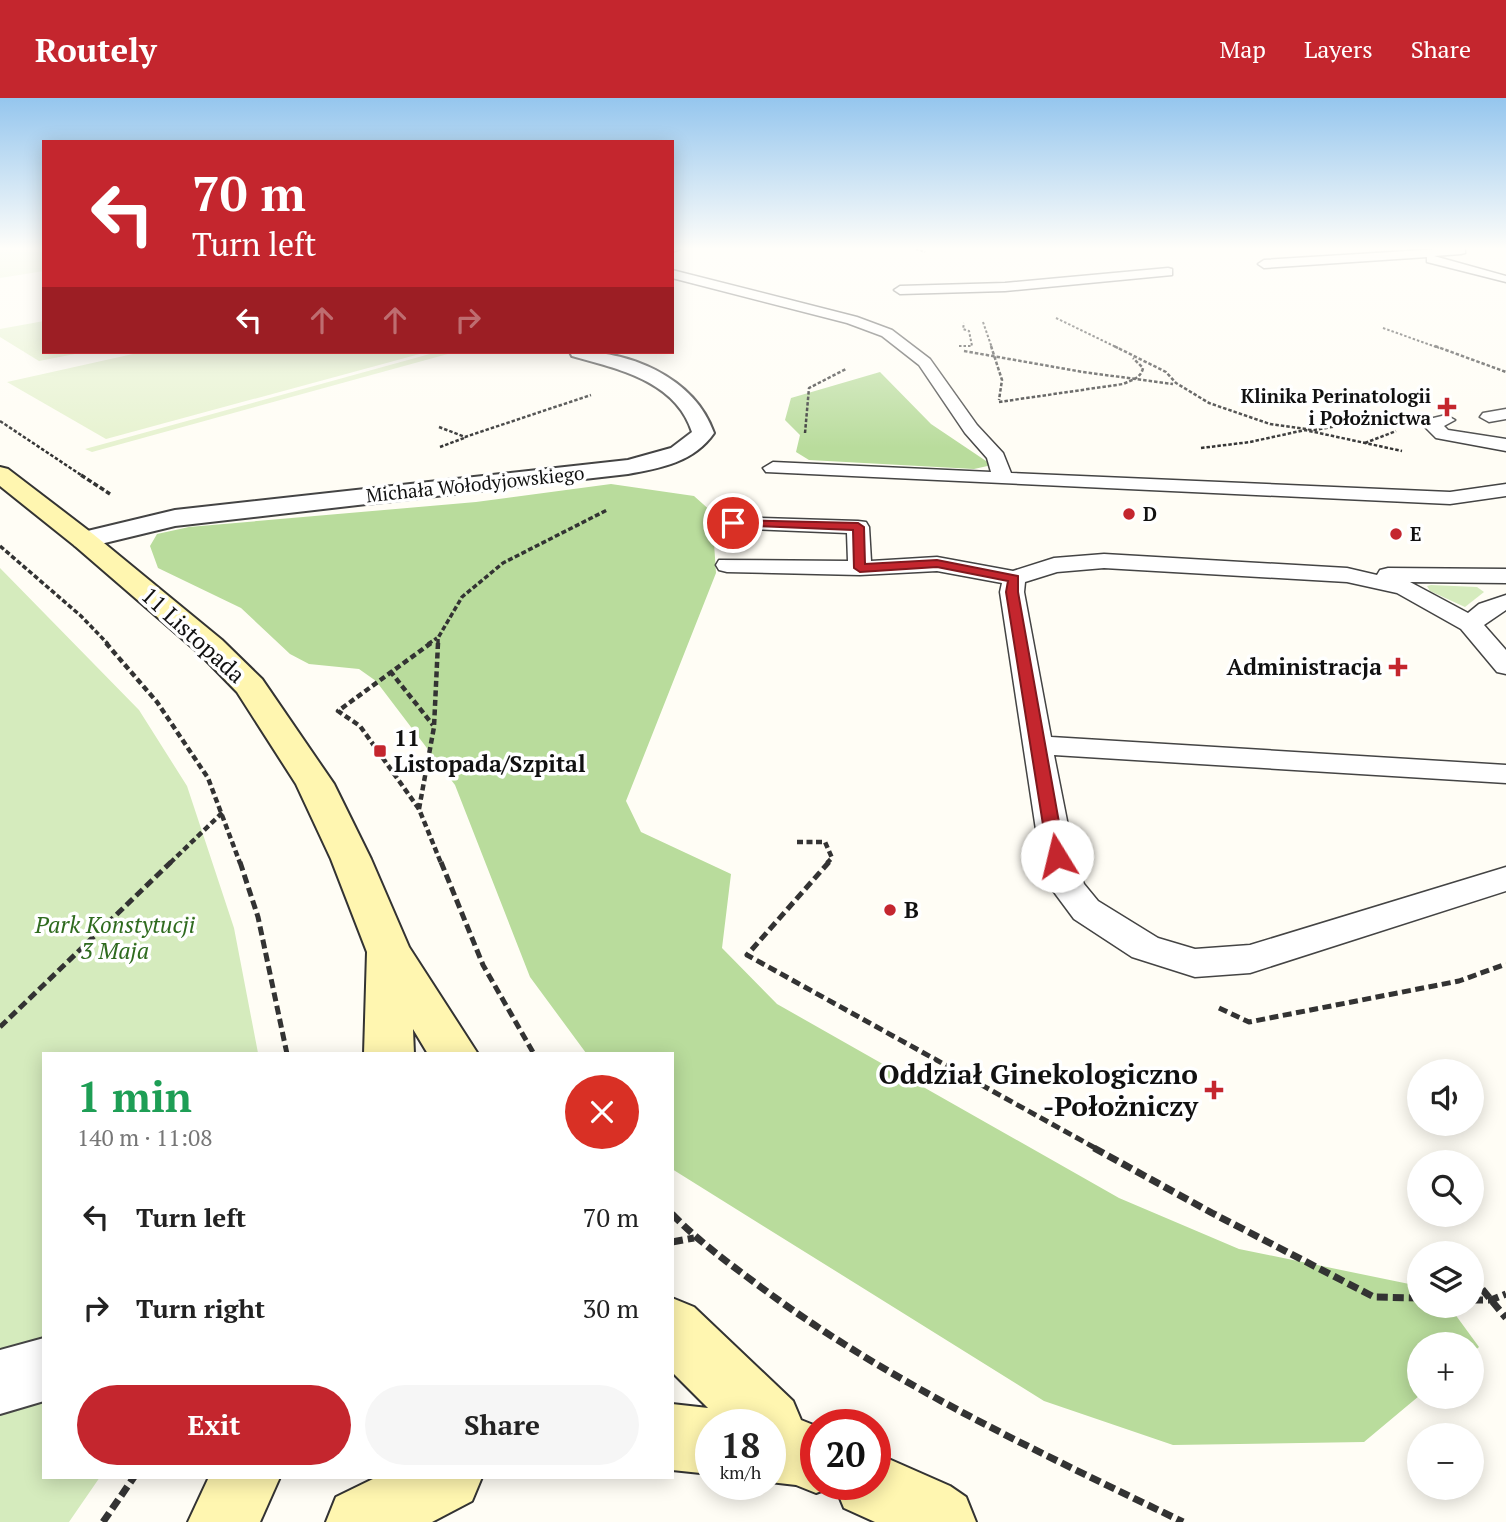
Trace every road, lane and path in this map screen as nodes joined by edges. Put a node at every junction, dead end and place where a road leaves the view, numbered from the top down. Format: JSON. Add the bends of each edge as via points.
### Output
{"nodes":[{"id":1,"x":834,"y":315,"type":"edge"},
{"id":2,"x":981,"y":315,"type":"edge"},
{"id":3,"x":1050,"y":315,"type":"edge"},
{"id":4,"x":1383,"y":328,"type":"dead end"},
{"id":5,"x":894,"y":338,"type":"junction"},
{"id":6,"x":584,"y":354,"type":"edge"},
{"id":7,"x":1130,"y":355,"type":"junction"},
{"id":8,"x":995,"y":357,"type":"junction"},
{"id":9,"x":846,"y":369,"type":"dead end"},
{"id":10,"x":1506,"y":372,"type":"edge"},
{"id":11,"x":1134,"y":379,"type":"junction"},
{"id":12,"x":1174,"y":384,"type":"junction"},
{"id":13,"x":591,"y":395,"type":"dead end"},
{"id":14,"x":998,"y":402,"type":"junction"},
{"id":15,"x":0,"y":421,"type":"edge"},
{"id":16,"x":1438,"y":422,"type":"joint"},
{"id":17,"x":439,"y":427,"type":"dead end"},
{"id":18,"x":971,"y":429,"type":"junction"},
{"id":19,"x":1506,"y":445,"type":"edge"},
{"id":20,"x":773,"y":468,"type":"dead end"},
{"id":21,"x":801,"y":469,"type":"junction"},
{"id":22,"x":0,"y":474,"type":"edge"},
{"id":23,"x":1003,"y":479,"type":"junction"},
{"id":24,"x":1506,"y":491,"type":"edge"},
{"id":25,"x":112,"y":495,"type":"dead end"},
{"id":26,"x":608,"y":509,"type":"dead end"},
{"id":27,"x":733,"y":523,"type":"dead end"},
{"id":28,"x":84,"y":540,"type":"junction"},
{"id":29,"x":0,"y":546,"type":"edge"},
{"id":30,"x":727,"y":565,"type":"dead end"},
{"id":31,"x":860,"y":568,"type":"junction"},
{"id":32,"x":1347,"y":575,"type":"junction"},
{"id":33,"x":1506,"y":576,"type":"edge"},
{"id":34,"x":1014,"y":578,"type":"junction"},
{"id":35,"x":1506,"y":602,"type":"edge"},
{"id":36,"x":1470,"y":624,"type":"junction"},
{"id":37,"x":438,"y":638,"type":"junction"},
{"id":38,"x":1506,"y":666,"type":"edge"},
{"id":39,"x":390,"y":671,"type":"junction"},
{"id":40,"x":434,"y":727,"type":"junction"},
{"id":41,"x":1038,"y":745,"type":"junction"},
{"id":42,"x":1506,"y":774,"type":"edge"},
{"id":43,"x":419,"y":809,"type":"junction"},
{"id":44,"x":223,"y":812,"type":"junction"},
{"id":45,"x":797,"y":842,"type":"dead end"},
{"id":46,"x":1506,"y":879,"type":"edge"},
{"id":47,"x":389,"y":952,"type":"junction"},
{"id":48,"x":1178,"y":957,"type":"junction"},
{"id":49,"x":1506,"y":964,"type":"edge"},
{"id":50,"x":0,"y":1027,"type":"edge"},
{"id":51,"x":287,"y":1052,"type":"edge"},
{"id":52,"x":388,"y":1052,"type":"edge"},
{"id":53,"x":453,"y":1052,"type":"edge"},
{"id":54,"x":533,"y":1052,"type":"edge"},
{"id":55,"x":674,"y":1216,"type":"edge"},
{"id":56,"x":695,"y":1238,"type":"junction"},
{"id":57,"x":674,"y":1242,"type":"edge"},
{"id":58,"x":1484,"y":1292,"type":"edge"},
{"id":59,"x":1506,"y":1294,"type":"edge"},
{"id":60,"x":1407,"y":1298,"type":"edge"},
{"id":61,"x":1484,"y":1300,"type":"edge"},
{"id":62,"x":1491,"y":1300,"type":"junction"},
{"id":63,"x":1506,"y":1318,"type":"edge"},
{"id":64,"x":674,"y":1331,"type":"edge"},
{"id":65,"x":42,"y":1370,"type":"edge"},
{"id":66,"x":0,"y":1382,"type":"edge"},
{"id":67,"x":752,"y":1409,"type":"edge"},
{"id":68,"x":674,"y":1437,"type":"edge"},
{"id":69,"x":695,"y":1439,"type":"edge"},
{"id":70,"x":133,"y":1479,"type":"edge"},
{"id":71,"x":245,"y":1479,"type":"edge"},
{"id":72,"x":444,"y":1479,"type":"edge"},
{"id":73,"x":891,"y":1494,"type":"edge"},
{"id":74,"x":103,"y":1522,"type":"edge"},
{"id":75,"x":223,"y":1522,"type":"edge"},
{"id":76,"x":361,"y":1522,"type":"edge"},
{"id":77,"x":941,"y":1522,"type":"edge"},
{"id":78,"x":1183,"y":1522,"type":"edge"}],
"edges":[{"from":1,"to":5,"type":"lane"},
{"from":2,"to":8,"type":"path"},
{"from":3,"to":7,"type":"path"},
{"from":4,"to":10,"type":"path"},
{"from":5,"to":8,"type":"path"},
{"from":5,"to":18,"type":"lane","via":[[925,362]]},
{"from":6,"to":28,"type":"street","name":"Michała Wołodyjowskiego","via":[[671,387],[701,420],[703,433],[670,458],[628,467],[175,518]]},
{"from":7,"to":11,"type":"path","via":[[1143,368]]},
{"from":7,"to":12,"type":"path","via":[[1166,372]]},
{"from":8,"to":11,"type":"path"},
{"from":8,"to":14,"type":"path","via":[[1003,375]]},
{"from":9,"to":21,"type":"path","via":[[809,388]]},
{"from":11,"to":12,"type":"path"},
{"from":11,"to":14,"type":"path"},
{"from":12,"to":16,"type":"path","via":[[1237,416],[1305,430],[1395,416]]},
{"from":13,"to":17,"type":"path","via":[[465,438]]},
{"from":14,"to":18,"type":"path","via":[[992,416]]},
{"from":15,"to":25,"type":"path"},
{"from":16,"to":19,"type":"lane","via":[[1442,434]]},
{"from":18,"to":23,"type":"lane","via":[[996,457]]},
{"from":20,"to":21,"type":"lane"},
{"from":21,"to":23,"type":"lane"},
{"from":22,"to":28,"type":"street","name":"11 Listopada"},
{"from":23,"to":24,"type":"lane","via":[[1450,498]]},
{"from":26,"to":37,"type":"path","via":[[503,563],[462,597]]},
{"from":27,"to":31,"type":"lane","via":[[858,527]]},
{"from":28,"to":47,"type":"street","name":"11 Listopada","via":[[211,647],[250,686],[315,784]]},
{"from":29,"to":44,"type":"path","via":[[81,616],[120,657],[208,778]]},
{"from":30,"to":31,"type":"lane"},
{"from":31,"to":34,"type":"lane","via":[[937,564]]},
{"from":32,"to":33,"type":"lane"},
{"from":32,"to":34,"type":"lane","via":[[1104,561],[1054,565]]},
{"from":32,"to":36,"type":"lane","via":[[1405,588]]},
{"from":34,"to":41,"type":"lane","via":[[1012,592]]},
{"from":35,"to":36,"type":"lane"},
{"from":36,"to":38,"type":"lane"},
{"from":37,"to":39,"type":"path"},
{"from":37,"to":40,"type":"path"},
{"from":39,"to":40,"type":"path"},
{"from":39,"to":43,"type":"path","via":[[338,711],[360,726]]},
{"from":40,"to":43,"type":"path"},
{"from":41,"to":42,"type":"lane"},
{"from":41,"to":48,"type":"lane","via":[[1057,856],[1068,888],[1086,910],[1145,948]]},
{"from":43,"to":54,"type":"path","via":[[483,965]]},
{"from":44,"to":50,"type":"path"},
{"from":44,"to":51,"type":"path","via":[[258,917]]},
{"from":45,"to":60,"type":"path","via":[[825,842],[832,858],[747,955],[1212,1213],[1374,1297]]},
{"from":46,"to":48,"type":"lane","via":[[1251,959],[1195,962]]},
{"from":47,"to":52,"type":"street","name":"11 Listopada"},
{"from":47,"to":53,"type":"street","name":"11 Listopada"},
{"from":48,"to":49,"type":"path","via":[[1176,988],[1249,1022],[1459,981]]},
{"from":55,"to":56,"type":"path"},
{"from":56,"to":57,"type":"path"},
{"from":56,"to":78,"type":"path","via":[[820,1331],[994,1430]]},
{"from":58,"to":62,"type":"path"},
{"from":59,"to":62,"type":"path"},
{"from":61,"to":62,"type":"path"},
{"from":62,"to":63,"type":"path"},
{"from":64,"to":67,"type":"street"},
{"from":65,"to":66,"type":"street"},
{"from":68,"to":69,"type":"street"},
{"from":70,"to":74,"type":"path"},
{"from":71,"to":75,"type":"street"},
{"from":72,"to":76,"type":"street"},
{"from":73,"to":77,"type":"street"}]}
